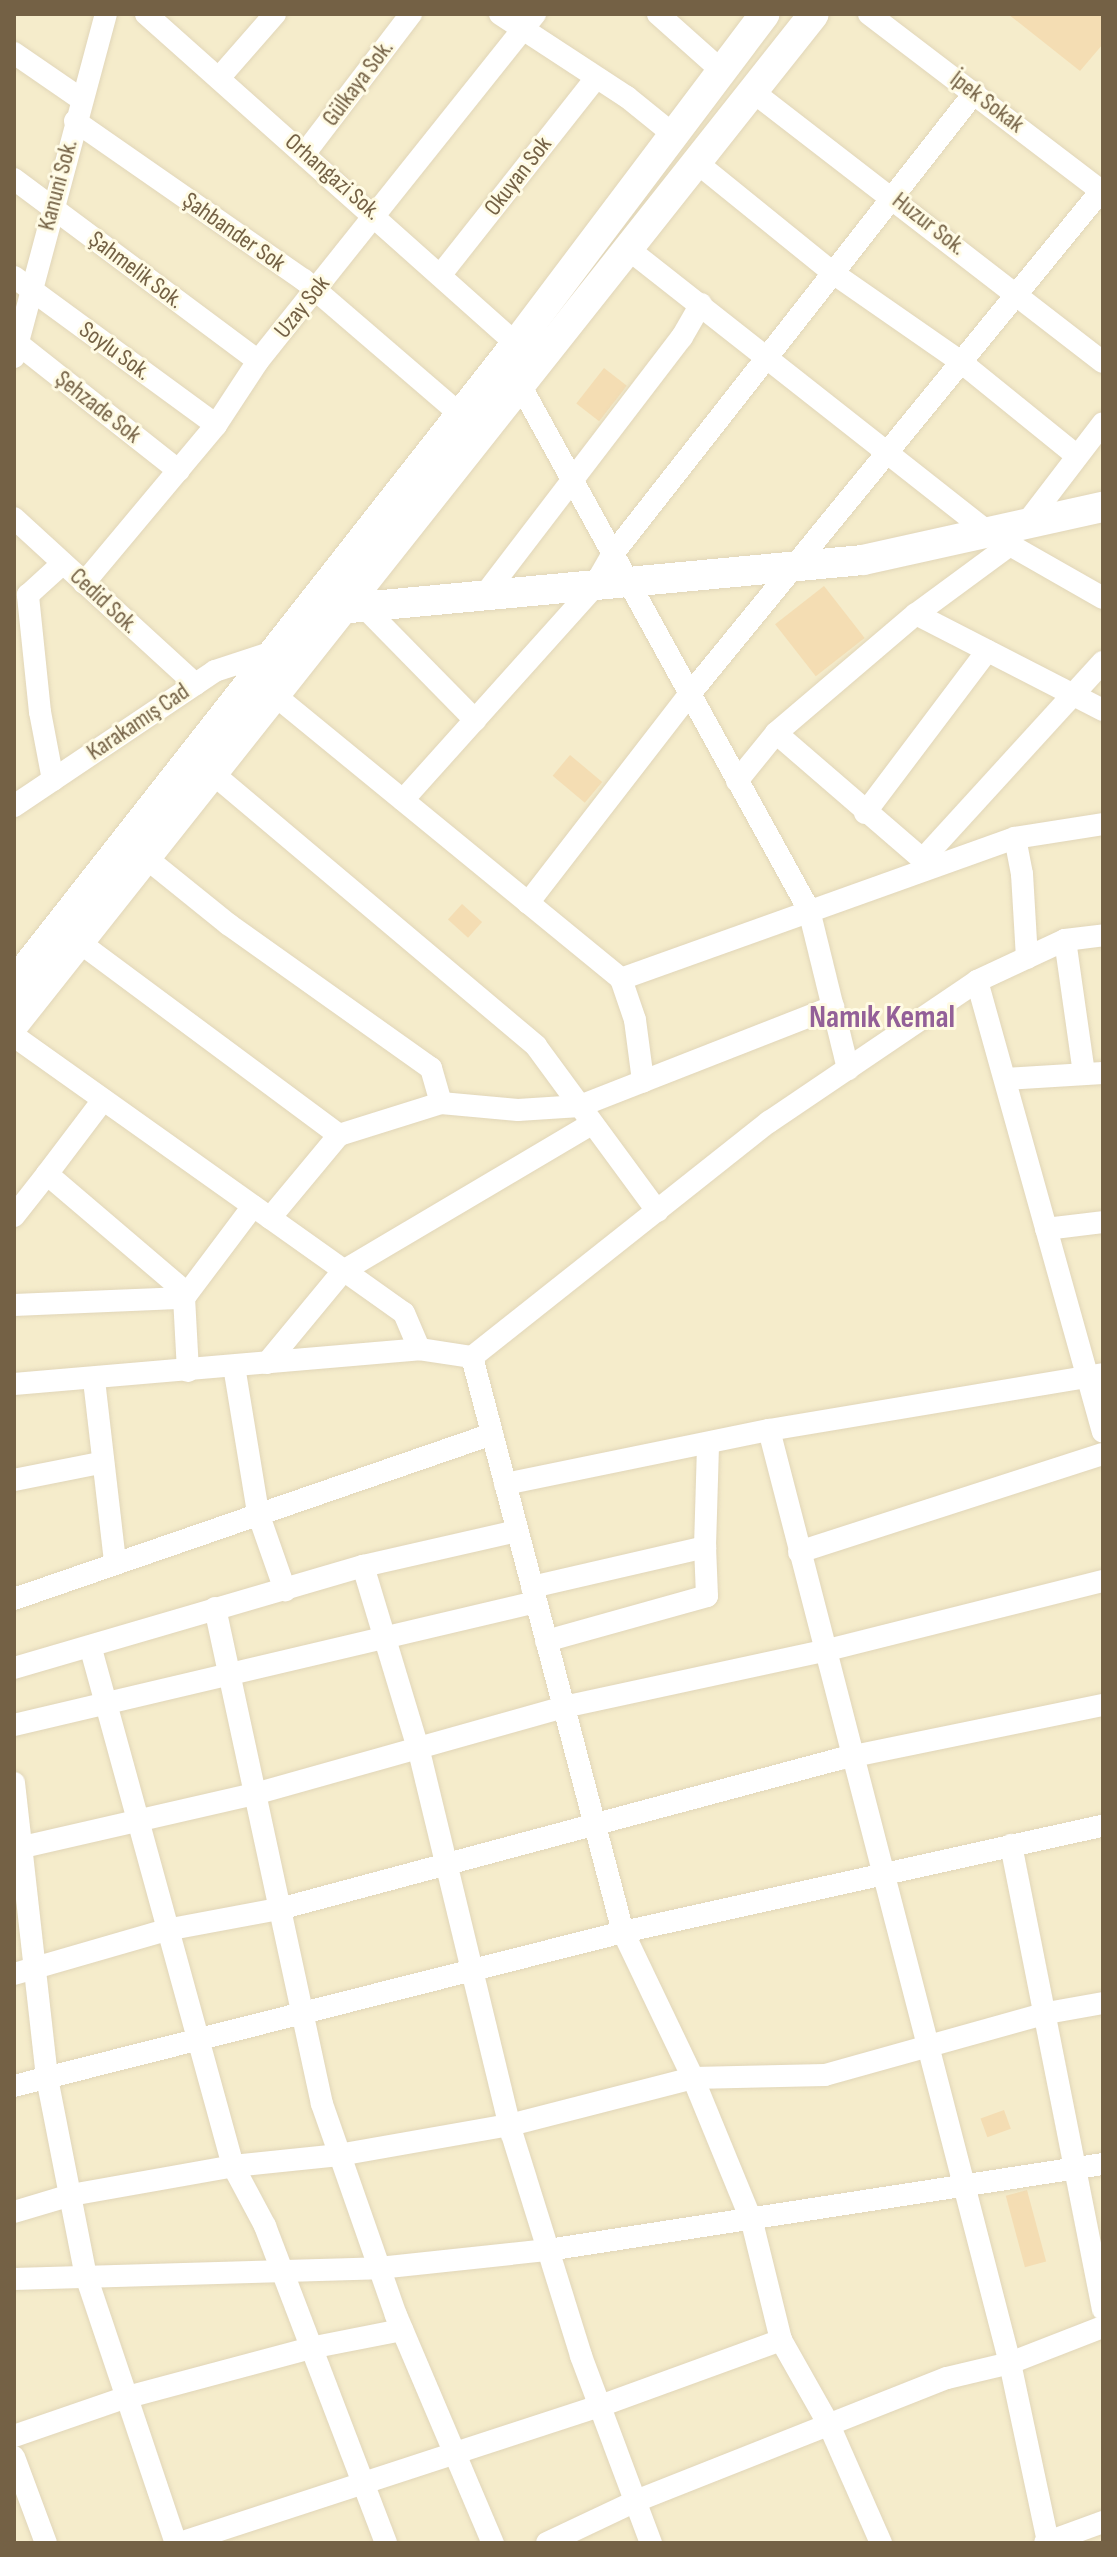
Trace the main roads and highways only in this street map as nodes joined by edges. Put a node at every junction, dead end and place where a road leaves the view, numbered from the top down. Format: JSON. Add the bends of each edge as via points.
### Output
{"nodes":[{"id":1,"x":765,"y":14,"type":"edge"},
{"id":2,"x":814,"y":14,"type":"edge"},
{"id":3,"x":1103,"y":507,"type":"edge"},
{"id":4,"x":351,"y":607,"type":"junction"},
{"id":5,"x":299,"y":616,"type":"junction"},
{"id":6,"x":14,"y":983,"type":"edge"},
{"id":7,"x":14,"y":1024,"type":"edge"}],
"edges":[{"from":1,"to":5,"type":"main road","via":[[516,344]]},
{"from":2,"to":4,"type":"main road","via":[[519,383]]},
{"from":3,"to":4,"type":"main road","via":[[1008,535],[863,560]]},
{"from":4,"to":5,"type":"main road"},
{"from":4,"to":7,"type":"main road","via":[[272,693]]},
{"from":5,"to":6,"type":"main road"}]}
